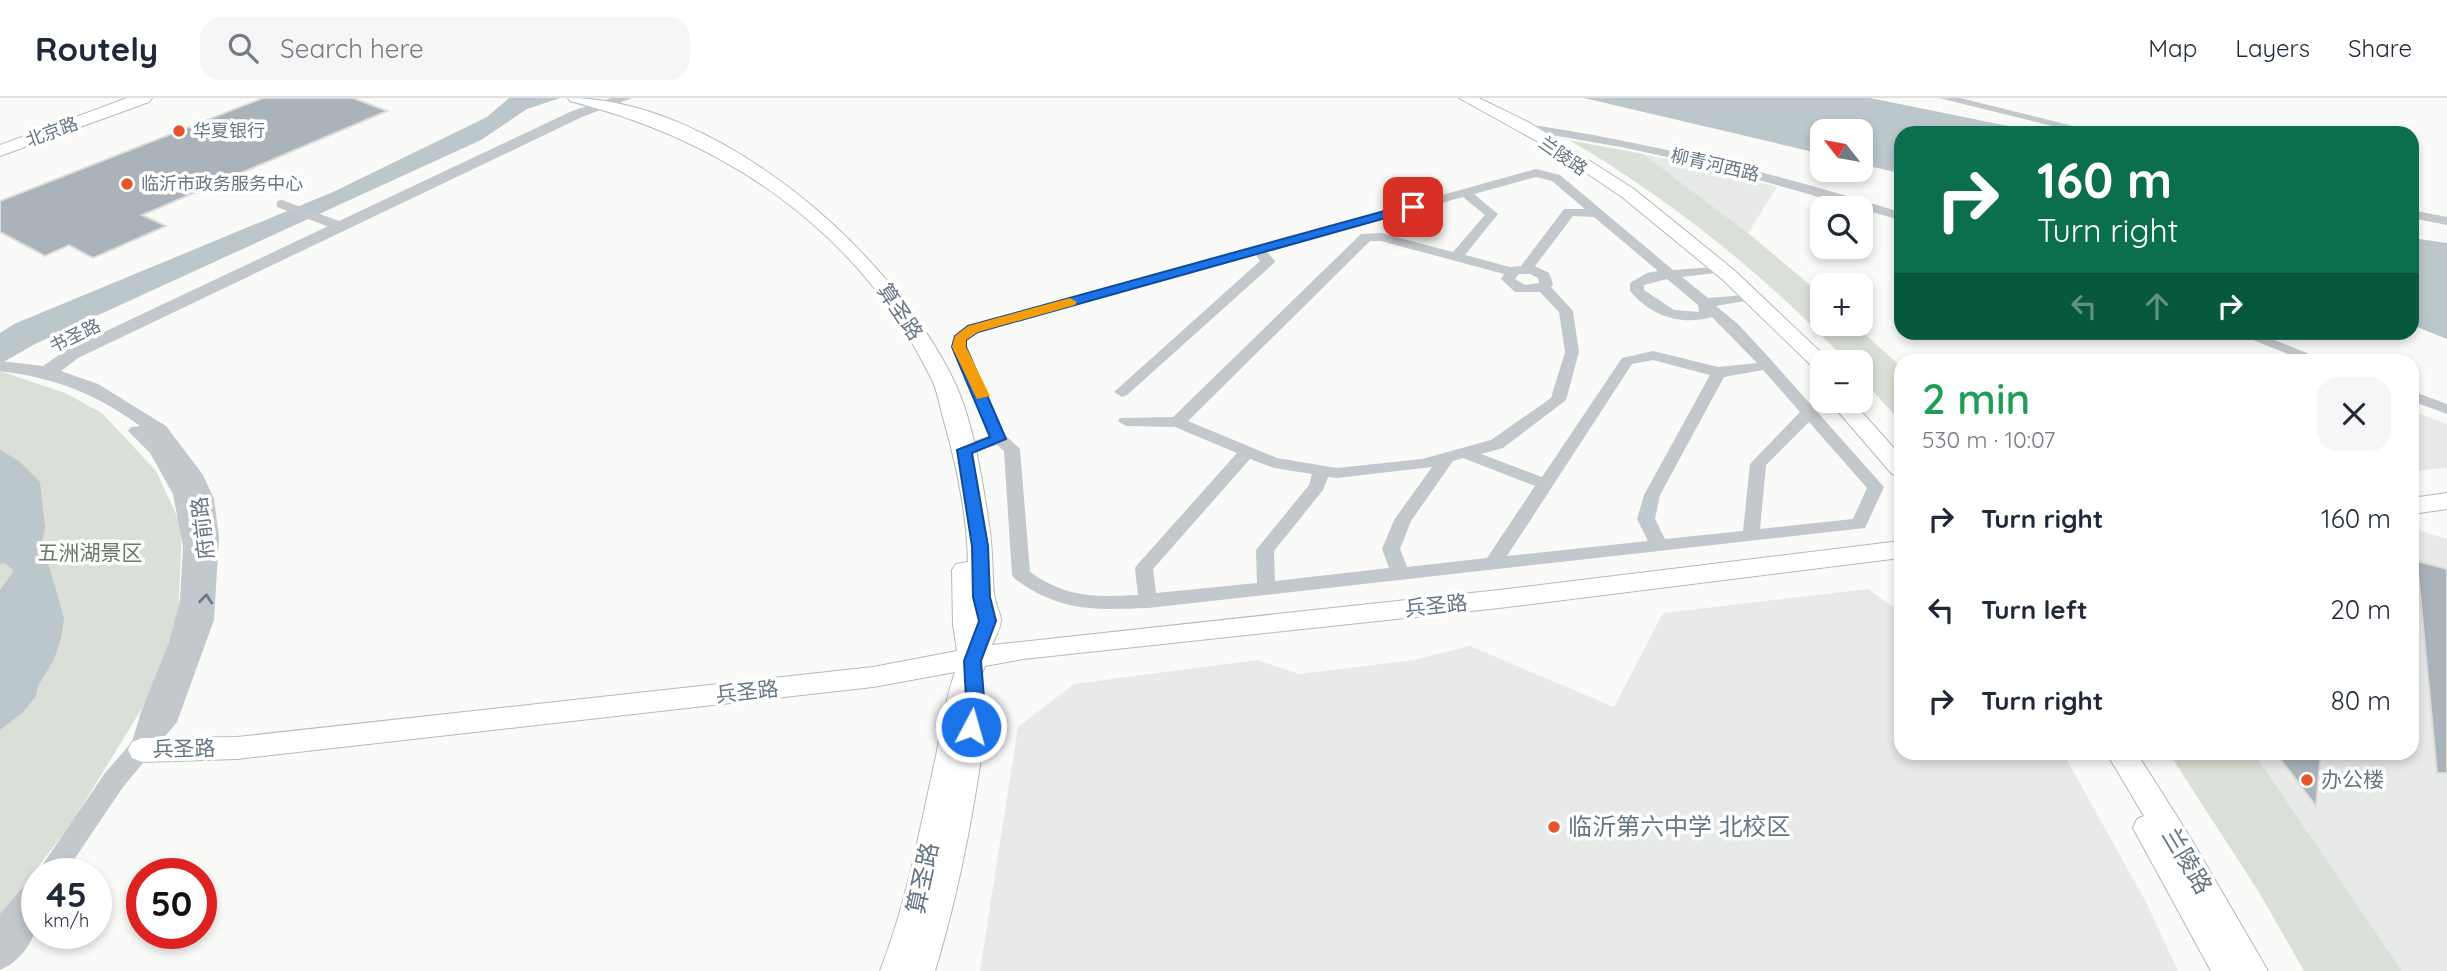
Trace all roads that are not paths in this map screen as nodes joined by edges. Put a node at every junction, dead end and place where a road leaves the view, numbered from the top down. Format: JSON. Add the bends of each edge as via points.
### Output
{"nodes":[{"id":1,"x":115,"y":98,"type":"edge"},
{"id":2,"x":143,"y":98,"type":"edge"},
{"id":3,"x":576,"y":98,"type":"edge"},
{"id":4,"x":625,"y":98,"type":"edge"},
{"id":5,"x":1467,"y":98,"type":"edge"},
{"id":6,"x":1479,"y":98,"type":"edge"},
{"id":7,"x":1945,"y":98,"type":"edge"},
{"id":8,"x":606,"y":100,"type":"edge"},
{"id":9,"x":2065,"y":126,"type":"edge"},
{"id":10,"x":1526,"y":128,"type":"junction"},
{"id":11,"x":0,"y":140,"type":"edge"},
{"id":12,"x":0,"y":151,"type":"edge"},
{"id":13,"x":1465,"y":192,"type":"junction"},
{"id":14,"x":285,"y":205,"type":"dead end"},
{"id":15,"x":1599,"y":212,"type":"junction"},
{"id":16,"x":1894,"y":214,"type":"edge"},
{"id":17,"x":2419,"y":215,"type":"edge"},
{"id":18,"x":2447,"y":221,"type":"edge"},
{"id":19,"x":342,"y":227,"type":"junction"},
{"id":20,"x":1259,"y":250,"type":"junction"},
{"id":21,"x":1456,"y":258,"type":"junction"},
{"id":22,"x":1526,"y":269,"type":"junction"},
{"id":23,"x":1710,"y":270,"type":"junction"},
{"id":24,"x":1511,"y":272,"type":"junction"},
{"id":25,"x":1671,"y":275,"type":"junction"},
{"id":26,"x":1543,"y":287,"type":"junction"},
{"id":27,"x":1740,"y":298,"type":"junction"},
{"id":28,"x":1705,"y":303,"type":"junction"},
{"id":29,"x":2262,"y":340,"type":"edge"},
{"id":30,"x":1810,"y":353,"type":"edge"},
{"id":31,"x":2300,"y":354,"type":"edge"},
{"id":32,"x":8,"y":363,"type":"edge"},
{"id":33,"x":1768,"y":365,"type":"junction"},
{"id":34,"x":1810,"y":368,"type":"edge"},
{"id":35,"x":47,"y":372,"type":"junction"},
{"id":36,"x":1719,"y":372,"type":"junction"},
{"id":37,"x":1122,"y":392,"type":"dead end"},
{"id":38,"x":2419,"y":399,"type":"edge"},
{"id":39,"x":2447,"y":409,"type":"edge"},
{"id":40,"x":1810,"y":411,"type":"joint"},
{"id":41,"x":1812,"y":413,"type":"edge"},
{"id":42,"x":1851,"y":413,"type":"edge"},
{"id":43,"x":1866,"y":413,"type":"edge"},
{"id":44,"x":1126,"y":421,"type":"dead end"},
{"id":45,"x":1177,"y":422,"type":"junction"},
{"id":46,"x":999,"y":439,"type":"junction"},
{"id":47,"x":1894,"y":445,"type":"edge"},
{"id":48,"x":964,"y":450,"type":"junction"},
{"id":49,"x":1247,"y":453,"type":"junction"},
{"id":50,"x":1455,"y":455,"type":"junction"},
{"id":51,"x":1894,"y":462,"type":"edge"},
{"id":52,"x":1321,"y":471,"type":"junction"},
{"id":53,"x":1545,"y":484,"type":"junction"},
{"id":54,"x":2447,"y":491,"type":"edge"},
{"id":55,"x":2419,"y":495,"type":"edge"},
{"id":56,"x":2447,"y":501,"type":"edge"},
{"id":57,"x":2419,"y":505,"type":"edge"},
{"id":58,"x":1751,"y":534,"type":"junction"},
{"id":59,"x":1659,"y":544,"type":"junction"},
{"id":60,"x":1894,"y":551,"type":"edge"},
{"id":61,"x":1894,"y":562,"type":"edge"},
{"id":62,"x":1493,"y":563,"type":"junction"},
{"id":63,"x":1400,"y":573,"type":"junction"},
{"id":64,"x":1266,"y":588,"type":"junction"},
{"id":65,"x":1148,"y":601,"type":"junction"},
{"id":66,"x":972,"y":661,"type":"junction"},
{"id":67,"x":142,"y":750,"type":"junction"},
{"id":68,"x":2107,"y":760,"type":"edge"},
{"id":69,"x":2125,"y":760,"type":"edge"},
{"id":70,"x":60,"y":858,"type":"edge"},
{"id":71,"x":77,"y":858,"type":"edge"},
{"id":72,"x":21,"y":909,"type":"edge"},
{"id":73,"x":21,"y":932,"type":"edge"},
{"id":74,"x":0,"y":935,"type":"edge"},
{"id":75,"x":0,"y":957,"type":"edge"},
{"id":76,"x":897,"y":971,"type":"edge"},
{"id":77,"x":918,"y":971,"type":"edge"},
{"id":78,"x":2229,"y":971,"type":"edge"},
{"id":79,"x":2251,"y":971,"type":"edge"}],
"edges":[{"from":1,"to":11,"type":"main road","name":"北京路"},
{"from":2,"to":12,"type":"main road","name":"北京路"},
{"from":3,"to":8,"type":"main road","name":"算圣路"},
{"from":4,"to":8,"type":"street","name":"书圣路"},
{"from":5,"to":10,"type":"main road","name":"柳青河西路"},
{"from":6,"to":10,"type":"main road","name":"柳青河西路"},
{"from":7,"to":9,"type":"street"},
{"from":8,"to":19,"type":"street","name":"书圣路"},
{"from":8,"to":35,"type":"street","name":"书圣路"},
{"from":8,"to":48,"type":"main road","name":"算圣路","via":[[715,148],[790,194],[829,228],[891,294],[923,346],[944,382]]},
{"from":8,"to":66,"type":"main road","name":"算圣路","via":[[615,113],[706,151],[781,198],[880,298],[931,385],[946,436],[965,548],[966,624]]},
{"from":10,"to":16,"type":"street","name":"柳青河西路","via":[[1701,162]]},
{"from":10,"to":23,"type":"main road","name":"兰陵路"},
{"from":10,"to":30,"type":"main road","name":"兰陵路","via":[[1598,172],[1670,226],[1759,302]]},
{"from":13,"to":15,"type":"street","via":[[1536,173],[1556,178]]},
{"from":13,"to":20,"type":"street"},
{"from":13,"to":21,"type":"street","via":[[1492,214]]},
{"from":14,"to":19,"type":"street"},
{"from":15,"to":22,"type":"street","via":[[1569,212]]},
{"from":15,"to":25,"type":"street"},
{"from":17,"to":18,"type":"street"},
{"from":19,"to":35,"type":"street","name":"书圣路","via":[[72,354]]},
{"from":20,"to":37,"type":"street","via":[[1268,261]]},
{"from":20,"to":46,"type":"street","via":[[973,329],[960,339],[959,347]]},
{"from":21,"to":24,"type":"street"},
{"from":21,"to":45,"type":"street","via":[[1366,237]]},
{"from":22,"to":24,"type":"street"},
{"from":22,"to":26,"type":"street","via":[[1544,276]]},
{"from":23,"to":25,"type":"street"},
{"from":23,"to":27,"type":"main road","name":"兰陵路"},
{"from":24,"to":26,"type":"street","via":[[1507,279],[1514,286],[1528,290]]},
{"from":25,"to":28,"type":"street"},
{"from":25,"to":28,"type":"street","via":[[1637,283],[1637,291],[1676,317],[1707,314]]},
{"from":26,"to":50,"type":"street","via":[[1566,312],[1573,352],[1558,400],[1497,444]]},
{"from":27,"to":28,"type":"street"},
{"from":27,"to":34,"type":"main road","name":"兰陵路"},
{"from":28,"to":33,"type":"street"},
{"from":29,"to":31,"type":"street"},
{"from":32,"to":35,"type":"street"},
{"from":33,"to":36,"type":"street"},
{"from":33,"to":40,"type":"street"},
{"from":35,"to":67,"type":"street","name":"府前路","via":[[55,383],[116,414],[145,436],[178,480],[188,504],[191,583],[187,624],[146,728]]},
{"from":36,"to":53,"type":"street","via":[[1666,356],[1642,355],[1627,361]]},
{"from":36,"to":59,"type":"street","via":[[1652,495],[1646,519]]},
{"from":38,"to":39,"type":"street"},
{"from":40,"to":58,"type":"street","via":[[1758,464]]},
{"from":41,"to":58,"type":"street","via":[[1876,487],[1858,524]]},
{"from":42,"to":51,"type":"main road"},
{"from":43,"to":47,"type":"main road"},
{"from":44,"to":45,"type":"street"},
{"from":45,"to":49,"type":"street"},
{"from":46,"to":48,"type":"street"},
{"from":46,"to":65,"type":"street","via":[[1012,449],[1021,575],[1057,598],[1078,604]]},
{"from":48,"to":66,"type":"main road","name":"算圣路","via":[[980,546],[981,597],[988,621]]},
{"from":49,"to":52,"type":"street"},
{"from":49,"to":65,"type":"street","via":[[1144,568]]},
{"from":50,"to":52,"type":"street","via":[[1422,464]]},
{"from":50,"to":53,"type":"street"},
{"from":50,"to":63,"type":"street","via":[[1403,520],[1391,549]]},
{"from":52,"to":64,"type":"street","via":[[1317,486],[1265,550]]},
{"from":53,"to":62,"type":"street"},
{"from":54,"to":55,"type":"main road"},
{"from":56,"to":57,"type":"main road"},
{"from":58,"to":59,"type":"street"},
{"from":59,"to":62,"type":"street"},
{"from":60,"to":66,"type":"main road","name":"兵圣路","via":[[1023,649]]},
{"from":61,"to":66,"type":"main road","name":"兵圣路","via":[[1088,655]]},
{"from":62,"to":63,"type":"street"},
{"from":63,"to":64,"type":"street"},
{"from":64,"to":65,"type":"street"},
{"from":66,"to":67,"type":"main road","name":"兵圣路","via":[[873,677],[264,745]]},
{"from":66,"to":76,"type":"main road","name":"算圣路","via":[[958,701],[912,931]]},
{"from":66,"to":77,"type":"main road","name":"算圣路","via":[[975,698],[968,752],[931,932]]},
{"from":67,"to":70,"type":"street","name":"府前路","via":[[114,780]]},
{"from":67,"to":71,"type":"street","name":"府前路","via":[[129,782]]},
{"from":68,"to":78,"type":"main road","name":"兰陵路"},
{"from":69,"to":79,"type":"main road","name":"兰陵路"},
{"from":72,"to":74,"type":"street"},
{"from":73,"to":75,"type":"street"}]}
